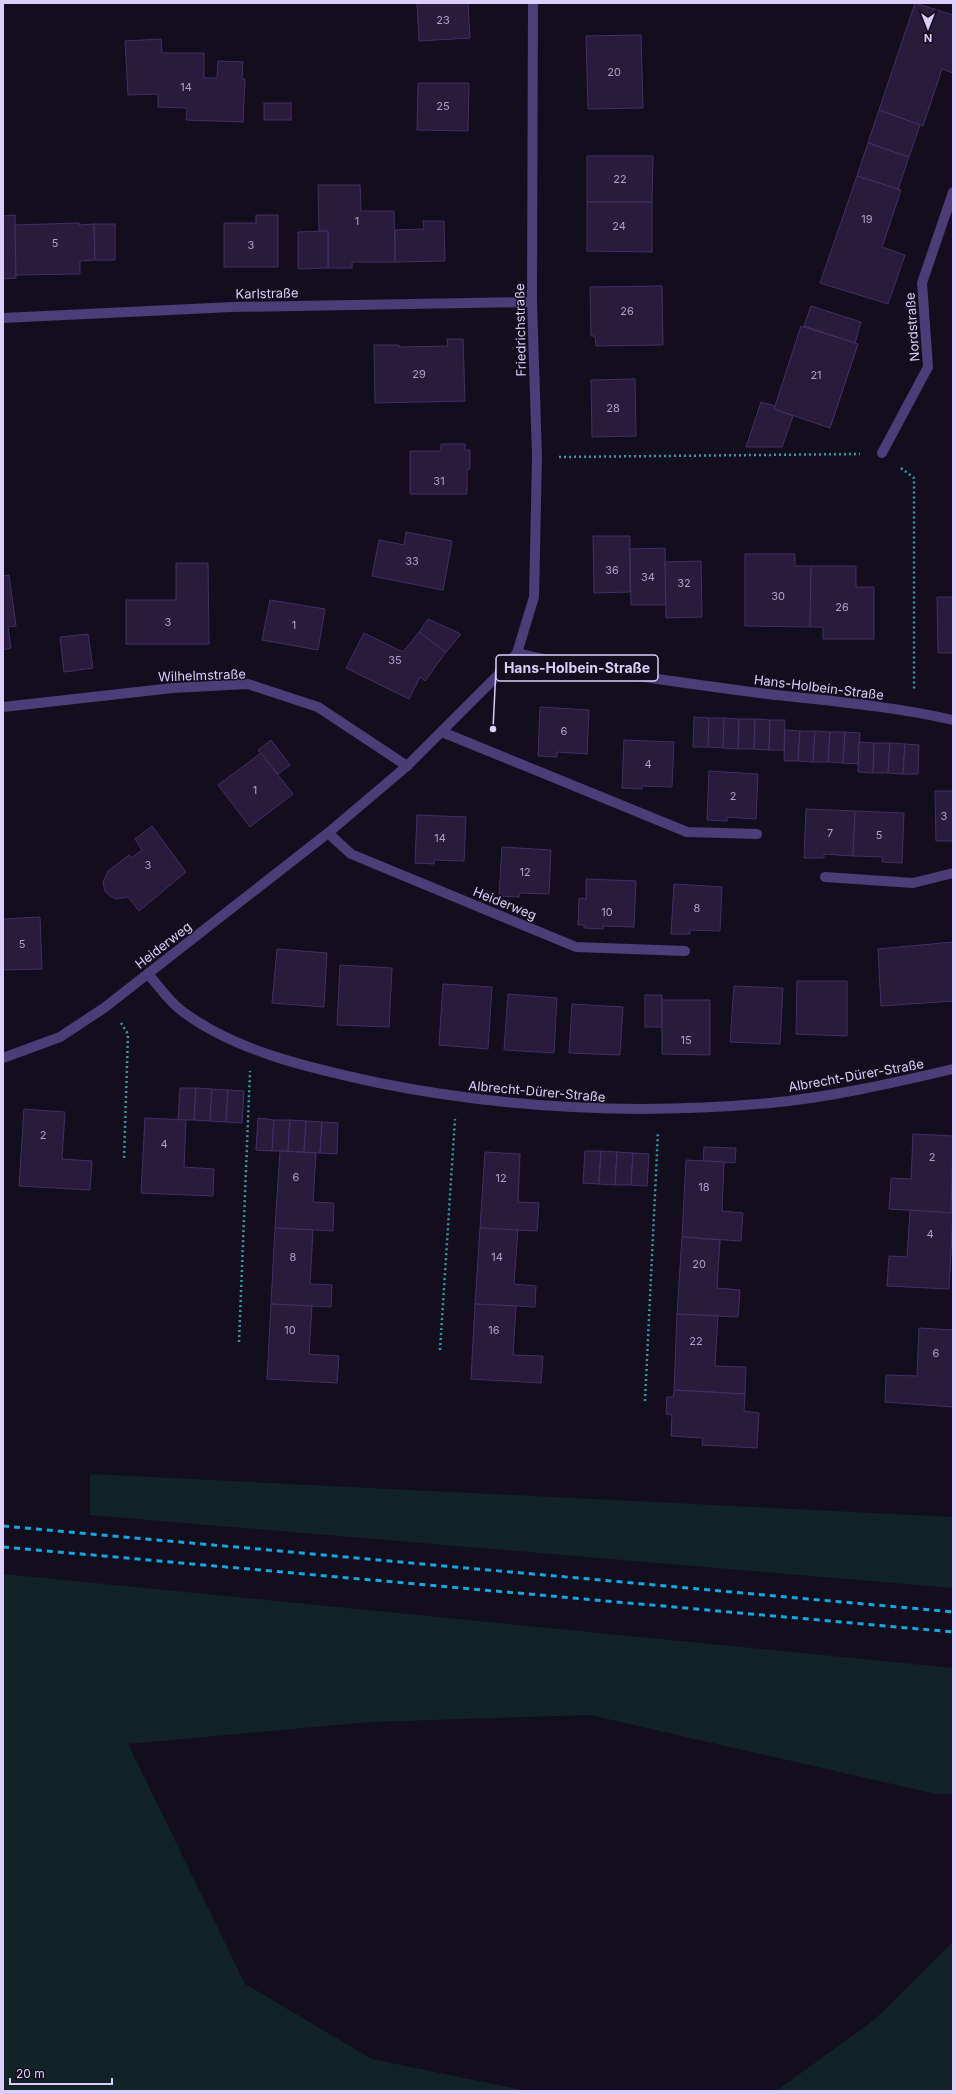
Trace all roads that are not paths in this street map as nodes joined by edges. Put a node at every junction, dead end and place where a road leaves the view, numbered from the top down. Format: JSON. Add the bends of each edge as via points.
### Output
{"nodes":[{"id":1,"x":533,"y":3,"type":"edge"},
{"id":2,"x":953,"y":192,"type":"edge"},
{"id":3,"x":532,"y":302,"type":"junction"},
{"id":4,"x":3,"y":318,"type":"edge"},
{"id":5,"x":882,"y":453,"type":"road end"},
{"id":6,"x":517,"y":653,"type":"junction"},
{"id":7,"x":3,"y":707,"type":"edge"},
{"id":8,"x":953,"y":720,"type":"edge"},
{"id":9,"x":442,"y":732,"type":"junction"},
{"id":10,"x":407,"y":766,"type":"junction"},
{"id":11,"x":328,"y":833,"type":"junction"},
{"id":12,"x":757,"y":834,"type":"dead end"},
{"id":13,"x":953,"y":873,"type":"edge"},
{"id":14,"x":825,"y":878,"type":"dead end"},
{"id":15,"x":685,"y":951,"type":"dead end"},
{"id":16,"x":148,"y":974,"type":"junction"},
{"id":17,"x":3,"y":1058,"type":"edge"},
{"id":18,"x":953,"y":1069,"type":"edge"}],
"edges":[{"from":1,"to":3,"type":"street","name":"Friedrichstraße"},
{"from":2,"to":5,"type":"street","name":"Nordstraße","via":[[922,283],[928,367]]},
{"from":3,"to":4,"type":"street","name":"Karlstraße","via":[[232,307]]},
{"from":3,"to":6,"type":"street","name":"Friedrichstraße","via":[[537,457],[534,597]]},
{"from":6,"to":8,"type":"street","name":"Hans-Holbein-Straße","via":[[559,663],[713,687],[914,711]]},
{"from":6,"to":9,"type":"street","name":"Heiderweg"},
{"from":7,"to":10,"type":"street","name":"Wilhelmstraße","via":[[173,688],[248,684],[318,707]]},
{"from":9,"to":10,"type":"street","name":"Heiderweg"},
{"from":9,"to":12,"type":"street","via":[[687,832]]},
{"from":10,"to":11,"type":"street","name":"Heiderweg"},
{"from":11,"to":15,"type":"street","name":"Heiderweg","via":[[351,854],[576,947]]},
{"from":11,"to":16,"type":"street","name":"Heiderweg"},
{"from":13,"to":14,"type":"street","via":[[913,883]]},
{"from":16,"to":17,"type":"street","name":"Heiderweg","via":[[104,1008],[60,1037]]},
{"from":16,"to":18,"type":"street","name":"Albrecht-Dürer-Straße","via":[[180,1010],[209,1029],[252,1049],[358,1078],[460,1097],[567,1108],[659,1109],[770,1103],[883,1086]]}]}
